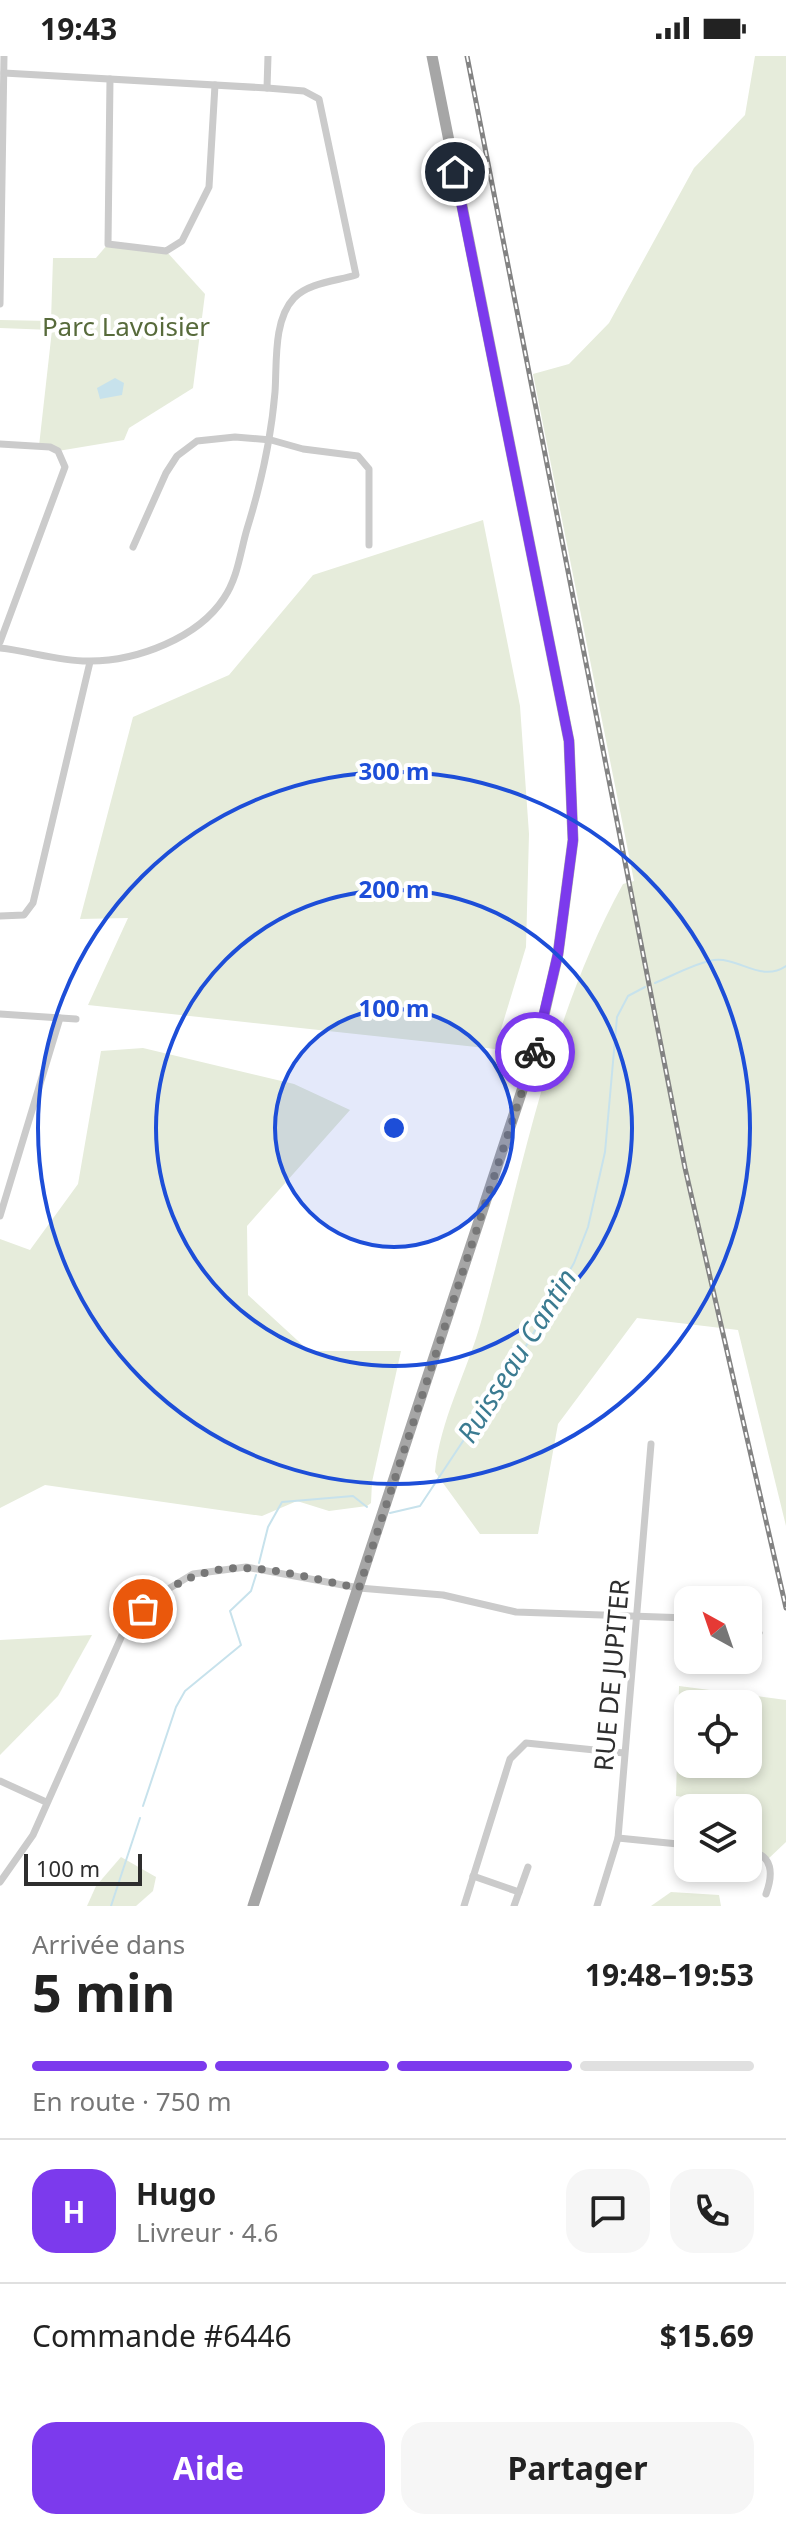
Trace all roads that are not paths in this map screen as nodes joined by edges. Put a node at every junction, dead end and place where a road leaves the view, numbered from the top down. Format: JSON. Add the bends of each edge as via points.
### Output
{"nodes":[{"id":1,"x":4,"y":56,"type":"edge"},
{"id":2,"x":268,"y":56,"type":"edge"},
{"id":3,"x":432,"y":56,"type":"edge"},
{"id":4,"x":4,"y":73,"type":"junction"},
{"id":5,"x":110,"y":79,"type":"junction"},
{"id":6,"x":215,"y":85,"type":"junction"},
{"id":7,"x":267,"y":88,"type":"junction"},
{"id":8,"x":0,"y":304,"type":"edge"},
{"id":9,"x":271,"y":440,"type":"junction"},
{"id":10,"x":0,"y":444,"type":"edge"},
{"id":11,"x":369,"y":545,"type":"dead end"},
{"id":12,"x":133,"y":547,"type":"dead end"},
{"id":13,"x":0,"y":645,"type":"edge"},
{"id":14,"x":90,"y":662,"type":"junction"},
{"id":15,"x":0,"y":916,"type":"edge"},
{"id":16,"x":0,"y":1014,"type":"edge"},
{"id":17,"x":60,"y":1018,"type":"junction"},
{"id":18,"x":76,"y":1019,"type":"dead end"},
{"id":19,"x":0,"y":1216,"type":"edge"},
{"id":20,"x":651,"y":1444,"type":"dead end"},
{"id":21,"x":359,"y":1588,"type":"junction"},
{"id":22,"x":636,"y":1616,"type":"junction"},
{"id":23,"x":674,"y":1617,"type":"edge"},
{"id":24,"x":624,"y":1753,"type":"junction"},
{"id":25,"x":0,"y":1781,"type":"edge"},
{"id":26,"x":46,"y":1802,"type":"junction"},
{"id":27,"x":618,"y":1838,"type":"junction"},
{"id":28,"x":674,"y":1844,"type":"edge"},
{"id":29,"x":762,"y":1857,"type":"edge"},
{"id":30,"x":528,"y":1867,"type":"dead end"},
{"id":31,"x":473,"y":1876,"type":"junction"},
{"id":32,"x":0,"y":1882,"type":"edge"},
{"id":33,"x":519,"y":1892,"type":"junction"},
{"id":34,"x":766,"y":1894,"type":"dead end"},
{"id":35,"x":253,"y":1906,"type":"edge"},
{"id":36,"x":464,"y":1906,"type":"edge"},
{"id":37,"x":514,"y":1906,"type":"edge"},
{"id":38,"x":597,"y":1906,"type":"edge"}],
"edges":[{"from":1,"to":4,"type":"street"},
{"from":2,"to":7,"type":"street"},
{"from":3,"to":21,"type":"main road","via":[[569,741],[573,840],[558,954],[537,1045]]},
{"from":4,"to":5,"type":"street"},
{"from":4,"to":8,"type":"street"},
{"from":5,"to":6,"type":"street"},
{"from":5,"to":6,"type":"street","via":[[108,244],[166,251],[182,241],[209,187]]},
{"from":6,"to":7,"type":"street"},
{"from":7,"to":9,"type":"street","via":[[304,91],[319,99],[356,275],[304,290],[286,309]]},
{"from":9,"to":11,"type":"street","via":[[358,456],[369,469]]},
{"from":9,"to":12,"type":"street","via":[[235,437],[188,445],[166,473]]},
{"from":9,"to":14,"type":"street","via":[[235,576],[223,599],[188,633],[137,654]]},
{"from":10,"to":13,"type":"street","via":[[50,447],[65,467]]},
{"from":13,"to":14,"type":"street"},
{"from":14,"to":15,"type":"street","via":[[33,903],[24,915]]},
{"from":16,"to":17,"type":"street"},
{"from":17,"to":18,"type":"street"},
{"from":17,"to":19,"type":"street"},
{"from":20,"to":22,"type":"street","name":"RUE DE JUPITER"},
{"from":21,"to":22,"type":"street","via":[[443,1595],[516,1612]]},
{"from":21,"to":26,"type":"street","via":[[246,1567],[193,1574],[160,1594],[127,1624]]},
{"from":21,"to":35,"type":"main road"},
{"from":22,"to":23,"type":"street"},
{"from":22,"to":24,"type":"street","name":"RUE DE JUPITER"},
{"from":24,"to":27,"type":"street","name":"RUE DE JUPITER"},
{"from":24,"to":31,"type":"street","via":[[526,1743],[510,1759]]},
{"from":25,"to":26,"type":"street"},
{"from":26,"to":32,"type":"street","via":[[33,1835]]},
{"from":27,"to":28,"type":"street"},
{"from":27,"to":38,"type":"street","name":"RUE DE JUPITER"},
{"from":29,"to":34,"type":"street","via":[[773,1875]]},
{"from":30,"to":33,"type":"street"},
{"from":31,"to":33,"type":"street"},
{"from":31,"to":36,"type":"street"},
{"from":33,"to":37,"type":"street"}]}
